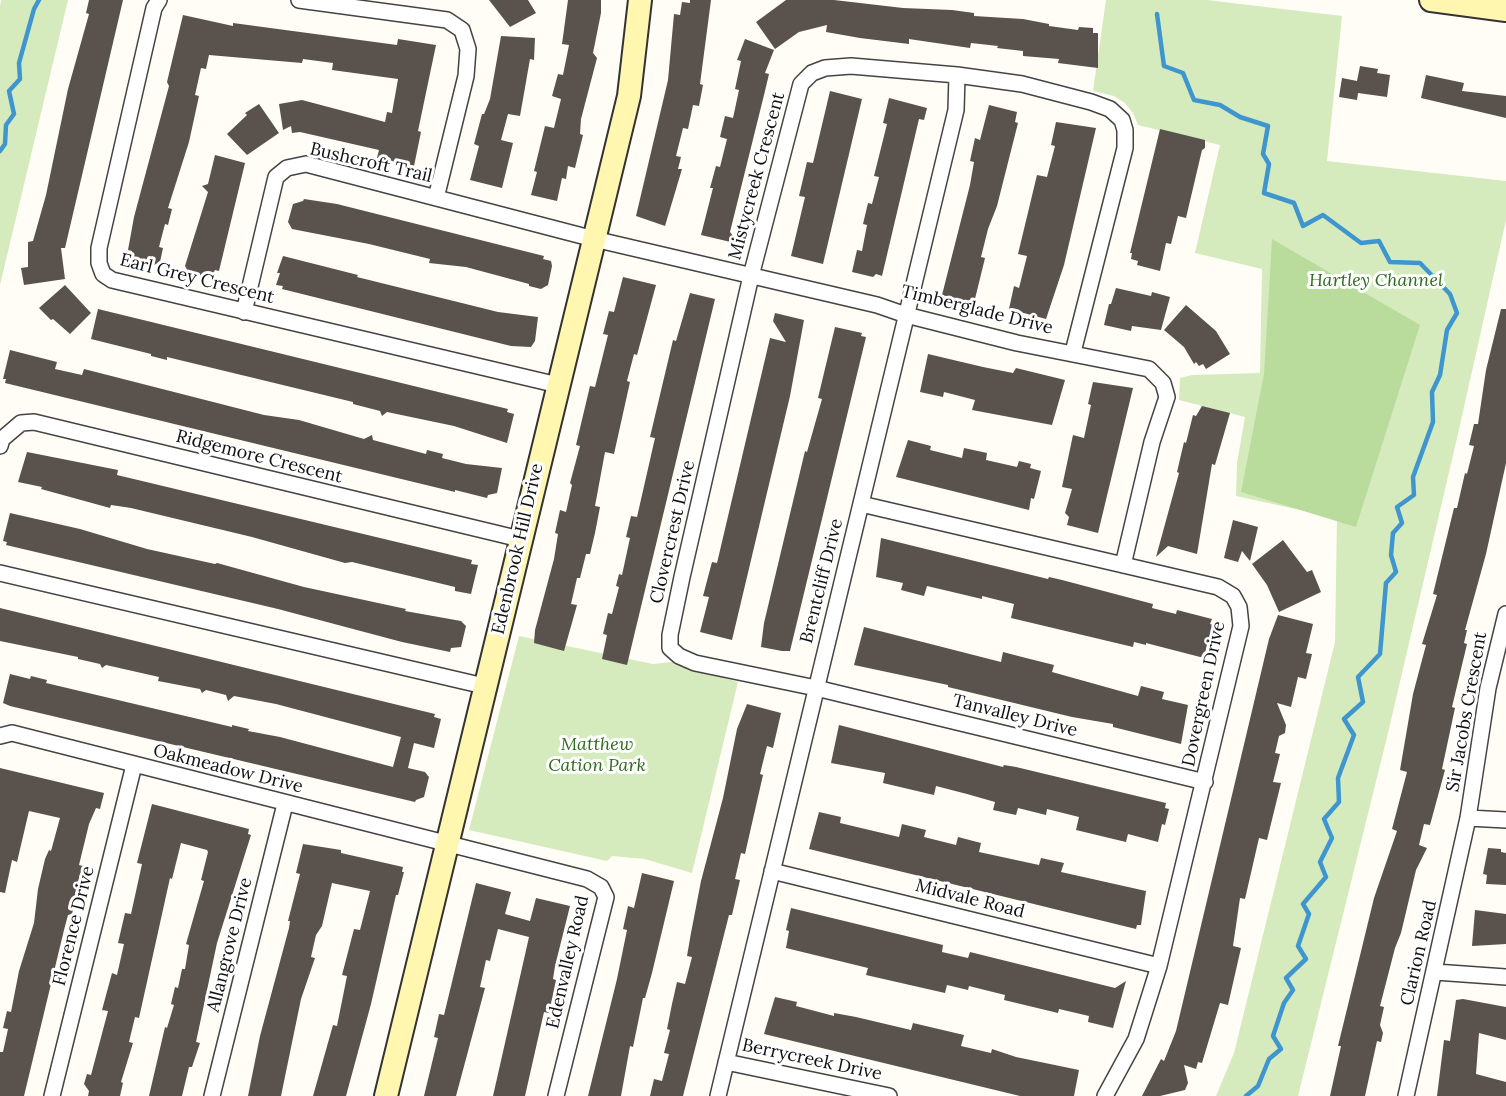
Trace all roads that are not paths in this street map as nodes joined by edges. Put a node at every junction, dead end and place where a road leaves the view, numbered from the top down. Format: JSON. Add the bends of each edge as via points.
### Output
{"nodes":[{"id":1,"x":159,"y":0,"type":"edge"},
{"id":2,"x":300,"y":0,"type":"edge"},
{"id":3,"x":640,"y":0,"type":"edge"},
{"id":4,"x":1431,"y":0,"type":"edge"},
{"id":5,"x":1506,"y":10,"type":"edge"},
{"id":6,"x":957,"y":75,"type":"junction"},
{"id":7,"x":436,"y":198,"type":"junction"},
{"id":8,"x":594,"y":239,"type":"junction"},
{"id":9,"x":751,"y":276,"type":"junction"},
{"id":10,"x":244,"y":312,"type":"junction"},
{"id":11,"x":906,"y":315,"type":"junction"},
{"id":12,"x":1073,"y":352,"type":"junction"},
{"id":13,"x":558,"y":385,"type":"junction"},
{"id":14,"x":0,"y":446,"type":"edge"},
{"id":15,"x":861,"y":504,"type":"junction"},
{"id":16,"x":520,"y":539,"type":"junction"},
{"id":17,"x":1123,"y":565,"type":"junction"},
{"id":18,"x":0,"y":573,"type":"edge"},
{"id":19,"x":1506,"y":614,"type":"edge"},
{"id":20,"x":484,"y":686,"type":"junction"},
{"id":21,"x":816,"y":688,"type":"junction"},
{"id":22,"x":0,"y":736,"type":"edge"},
{"id":23,"x":134,"y":765,"type":"junction"},
{"id":24,"x":1205,"y":782,"type":"junction"},
{"id":25,"x":285,"y":804,"type":"junction"},
{"id":26,"x":1468,"y":818,"type":"junction"},
{"id":27,"x":1506,"y":820,"type":"edge"},
{"id":28,"x":447,"y":844,"type":"junction"},
{"id":29,"x":772,"y":871,"type":"junction"},
{"id":30,"x":1159,"y":966,"type":"junction"},
{"id":31,"x":1434,"y":972,"type":"junction"},
{"id":32,"x":1506,"y":977,"type":"edge"},
{"id":33,"x":726,"y":1062,"type":"junction"},
{"id":34,"x":52,"y":1096,"type":"edge"},
{"id":35,"x":213,"y":1096,"type":"edge"},
{"id":36,"x":386,"y":1096,"type":"edge"},
{"id":37,"x":556,"y":1096,"type":"edge"},
{"id":38,"x":718,"y":1096,"type":"edge"},
{"id":39,"x":889,"y":1096,"type":"edge"},
{"id":40,"x":1106,"y":1096,"type":"edge"},
{"id":41,"x":1406,"y":1096,"type":"edge"}],
"edges":[{"from":1,"to":10,"type":"street","name":"Earl Grey Crescent","via":[[154,8],[99,263],[103,274],[112,280]]},
{"from":2,"to":7,"type":"street","via":[[447,20],[462,30],[468,49],[466,76]]},
{"from":3,"to":8,"type":"street","name":"Edenbrook Hill Drive","via":[[629,96]]},
{"from":4,"to":5,"type":"street"},
{"from":6,"to":9,"type":"street","name":"Mistycreek Crescent","via":[[850,66],[812,73],[801,84]]},
{"from":6,"to":11,"type":"street","name":"Brentcliff Drive","via":[[956,110]]},
{"from":6,"to":12,"type":"street","name":"Mistycreek Crescent","via":[[1022,84],[1091,102],[1110,109],[1122,120],[1125,147]]},
{"from":7,"to":8,"type":"street","name":"Bushcroft Trail"},
{"from":7,"to":10,"type":"street","name":"Bushcroft Trail","via":[[306,164],[287,168],[276,177]]},
{"from":8,"to":9,"type":"street","name":"Timberglade Drive"},
{"from":8,"to":13,"type":"street","name":"Edenbrook Hill Drive"},
{"from":9,"to":11,"type":"street","name":"Timberglade Drive"},
{"from":9,"to":21,"type":"street","name":"Clovercrest Drive","via":[[682,577],[670,648],[695,663]]},
{"from":10,"to":13,"type":"street","name":"Earl Grey Crescent"},
{"from":11,"to":12,"type":"street","name":"Timberglade Drive","via":[[1017,343]]},
{"from":11,"to":15,"type":"street","name":"Brentcliff Drive"},
{"from":12,"to":17,"type":"street","name":"Timberglade Drive","via":[[1149,369],[1163,383],[1167,397],[1152,442]]},
{"from":13,"to":16,"type":"street","name":"Edenbrook Hill Drive"},
{"from":14,"to":16,"type":"street","name":"Ridgemore Crescent","via":[[2,439],[21,423],[34,422]]},
{"from":15,"to":17,"type":"street","name":"Dovergreen Drive"},
{"from":15,"to":21,"type":"street","name":"Brentcliff Drive"},
{"from":16,"to":20,"type":"street","name":"Edenbrook Hill Drive"},
{"from":17,"to":24,"type":"street","name":"Dovergreen Drive","via":[[1218,587],[1233,596],[1239,607],[1241,626]]},
{"from":18,"to":20,"type":"street"},
{"from":19,"to":26,"type":"street","name":"Sir Jacobs Crescent","via":[[1488,688]]},
{"from":20,"to":28,"type":"street","name":"Edenbrook Hill Drive"},
{"from":21,"to":24,"type":"street","name":"Tanvalley Drive"},
{"from":21,"to":29,"type":"street","name":"Brentcliff Drive"},
{"from":22,"to":23,"type":"street","name":"Oakmeadow Drive","via":[[12,733]]},
{"from":23,"to":25,"type":"street","name":"Oakmeadow Drive"},
{"from":23,"to":34,"type":"street","name":"Florence Drive"},
{"from":24,"to":30,"type":"street","name":"Dovergreen Drive"},
{"from":25,"to":28,"type":"street","name":"Oakmeadow Drive"},
{"from":25,"to":35,"type":"street","name":"Allangrove Drive"},
{"from":26,"to":27,"type":"street"},
{"from":26,"to":31,"type":"street","name":"Clarion Road"},
{"from":28,"to":36,"type":"street","name":"Edenbrook Hill Drive"},
{"from":28,"to":37,"type":"street","name":"Edenvalley Road","via":[[587,879],[601,888],[606,897]]},
{"from":29,"to":30,"type":"street","name":"Midvale Road"},
{"from":29,"to":33,"type":"street","name":"Brentcliff Drive"},
{"from":30,"to":40,"type":"street","name":"Dovergreen Drive","via":[[1136,1039]]},
{"from":31,"to":32,"type":"street"},
{"from":31,"to":41,"type":"street","name":"Clarion Road"},
{"from":33,"to":38,"type":"street","name":"Brentcliff Drive"},
{"from":33,"to":39,"type":"street","name":"Berrycreek Drive"}]}
